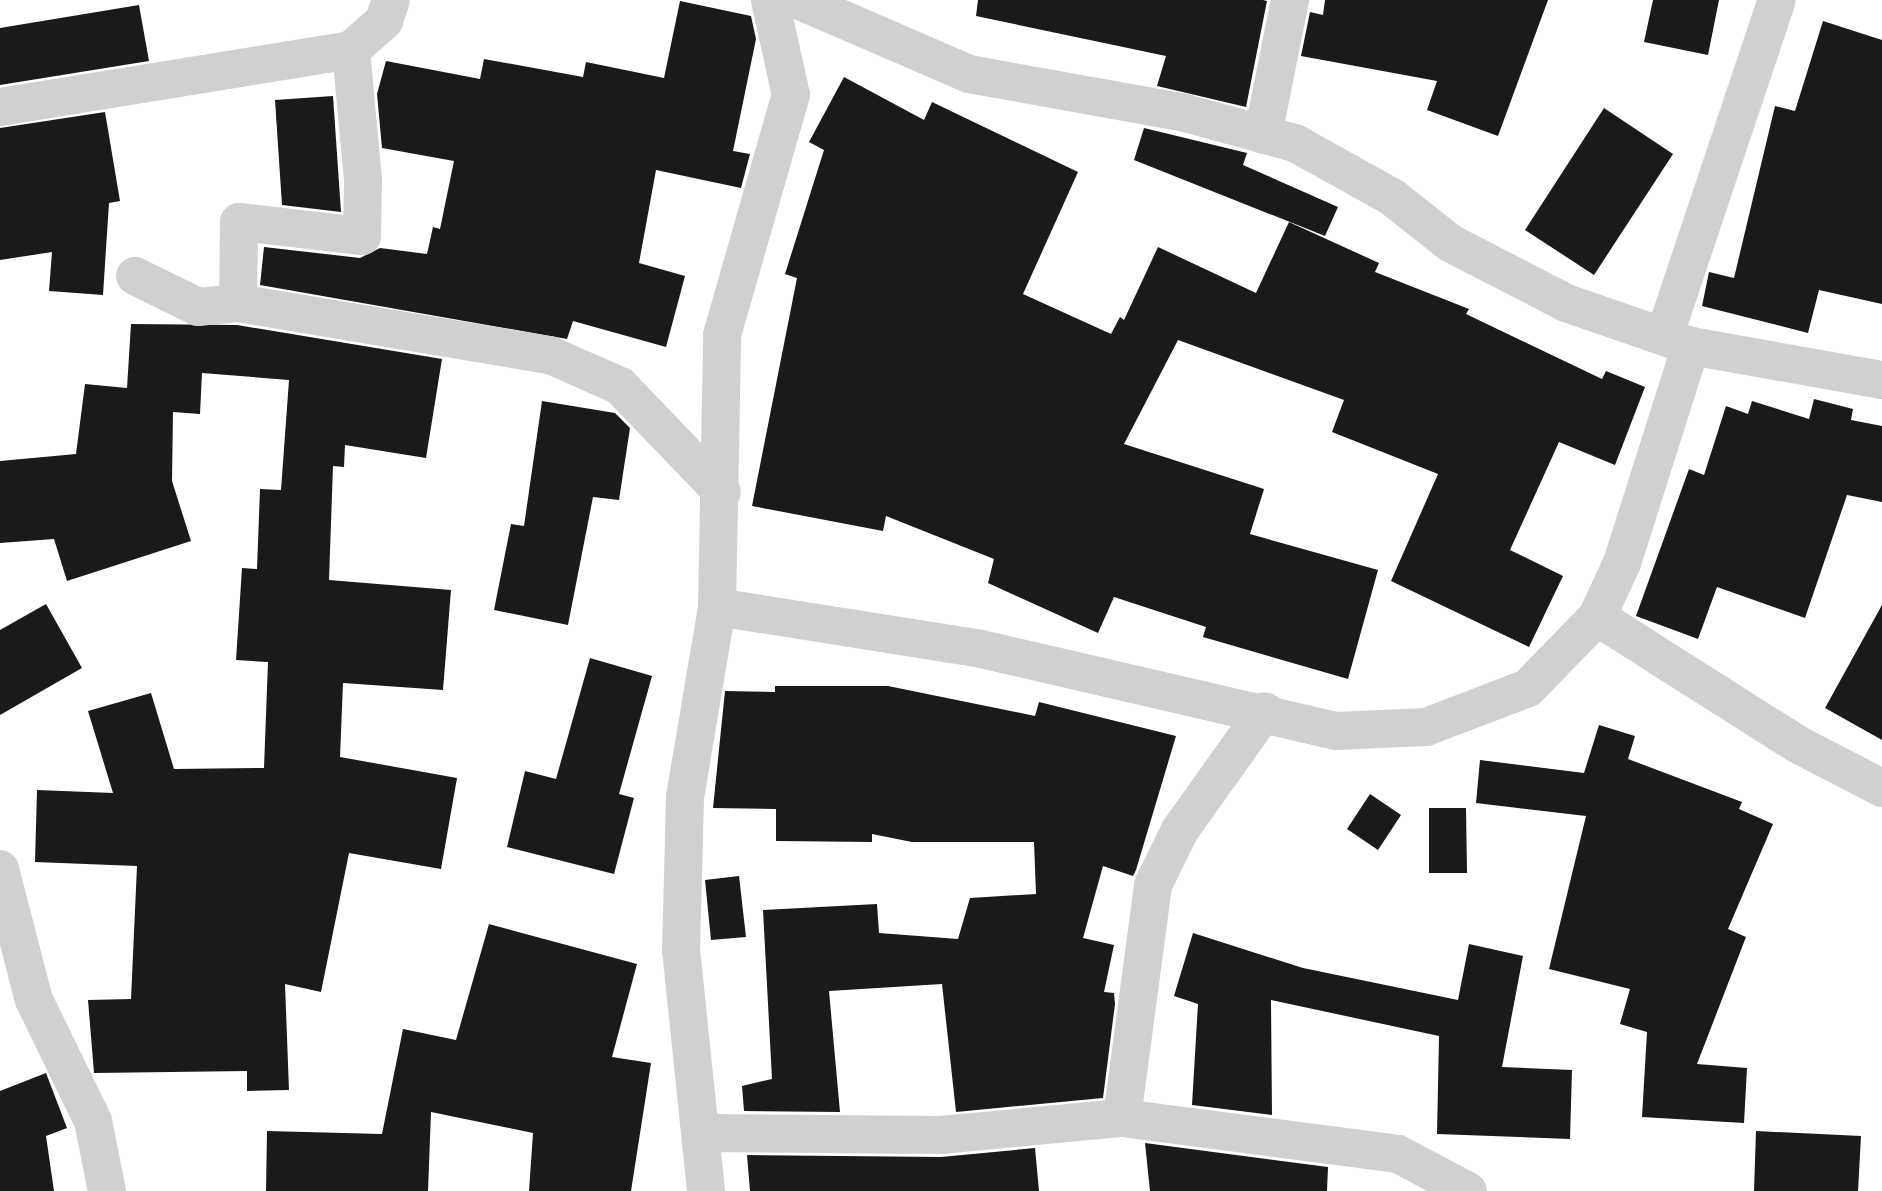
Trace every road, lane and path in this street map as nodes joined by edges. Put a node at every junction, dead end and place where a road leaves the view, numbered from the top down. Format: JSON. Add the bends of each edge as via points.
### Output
{"nodes":[{"id":1,"x":391,"y":0,"type":"edge"},
{"id":2,"x":770,"y":0,"type":"edge"},
{"id":3,"x":798,"y":0,"type":"edge"},
{"id":4,"x":1290,"y":0,"type":"edge"},
{"id":5,"x":1777,"y":0,"type":"edge"},
{"id":6,"x":351,"y":50,"type":"junction"},
{"id":7,"x":0,"y":107,"type":"edge"},
{"id":8,"x":1263,"y":135,"type":"junction"},
{"id":9,"x":135,"y":276,"type":"dead end"},
{"id":10,"x":238,"y":303,"type":"junction"},
{"id":11,"x":1677,"y":342,"type":"junction"},
{"id":12,"x":1882,"y":380,"type":"edge"},
{"id":13,"x":722,"y":492,"type":"junction"},
{"id":14,"x":717,"y":607,"type":"junction"},
{"id":15,"x":1597,"y":617,"type":"junction"},
{"id":16,"x":1265,"y":711,"type":"junction"},
{"id":17,"x":1882,"y":788,"type":"edge"},
{"id":18,"x":0,"y":869,"type":"edge"},
{"id":19,"x":1122,"y":1118,"type":"junction"},
{"id":20,"x":704,"y":1133,"type":"junction"},
{"id":21,"x":107,"y":1191,"type":"edge"},
{"id":22,"x":706,"y":1191,"type":"edge"},
{"id":23,"x":1468,"y":1191,"type":"edge"}],
"edges":[{"from":1,"to":6,"type":"street","via":[[384,21]]},
{"from":2,"to":13,"type":"street","via":[[791,95],[723,335]]},
{"from":3,"to":8,"type":"street","via":[[969,74],[1185,113]]},
{"from":4,"to":8,"type":"street"},
{"from":5,"to":11,"type":"street"},
{"from":6,"to":7,"type":"street"},
{"from":6,"to":10,"type":"street","via":[[363,180],[362,236],[239,222]]},
{"from":8,"to":11,"type":"street","via":[[1307,150],[1392,197],[1450,243],[1566,303]]},
{"from":9,"to":10,"type":"street","via":[[198,307]]},
{"from":10,"to":13,"type":"street","via":[[550,355],[620,386]]},
{"from":11,"to":12,"type":"street"},
{"from":11,"to":15,"type":"street","via":[[1622,563]]},
{"from":13,"to":14,"type":"street"},
{"from":14,"to":16,"type":"street","via":[[981,649]]},
{"from":14,"to":20,"type":"street","via":[[685,797],[681,951]]},
{"from":15,"to":16,"type":"street","via":[[1528,688],[1426,727],[1335,731]]},
{"from":15,"to":17,"type":"street","via":[[1797,744]]},
{"from":16,"to":19,"type":"street","via":[[1180,830],[1153,885]]},
{"from":18,"to":21,"type":"street","via":[[34,1000],[93,1121]]},
{"from":19,"to":20,"type":"street","via":[[941,1135]]},
{"from":19,"to":23,"type":"street","via":[[1398,1154]]},
{"from":20,"to":22,"type":"street"}]}
